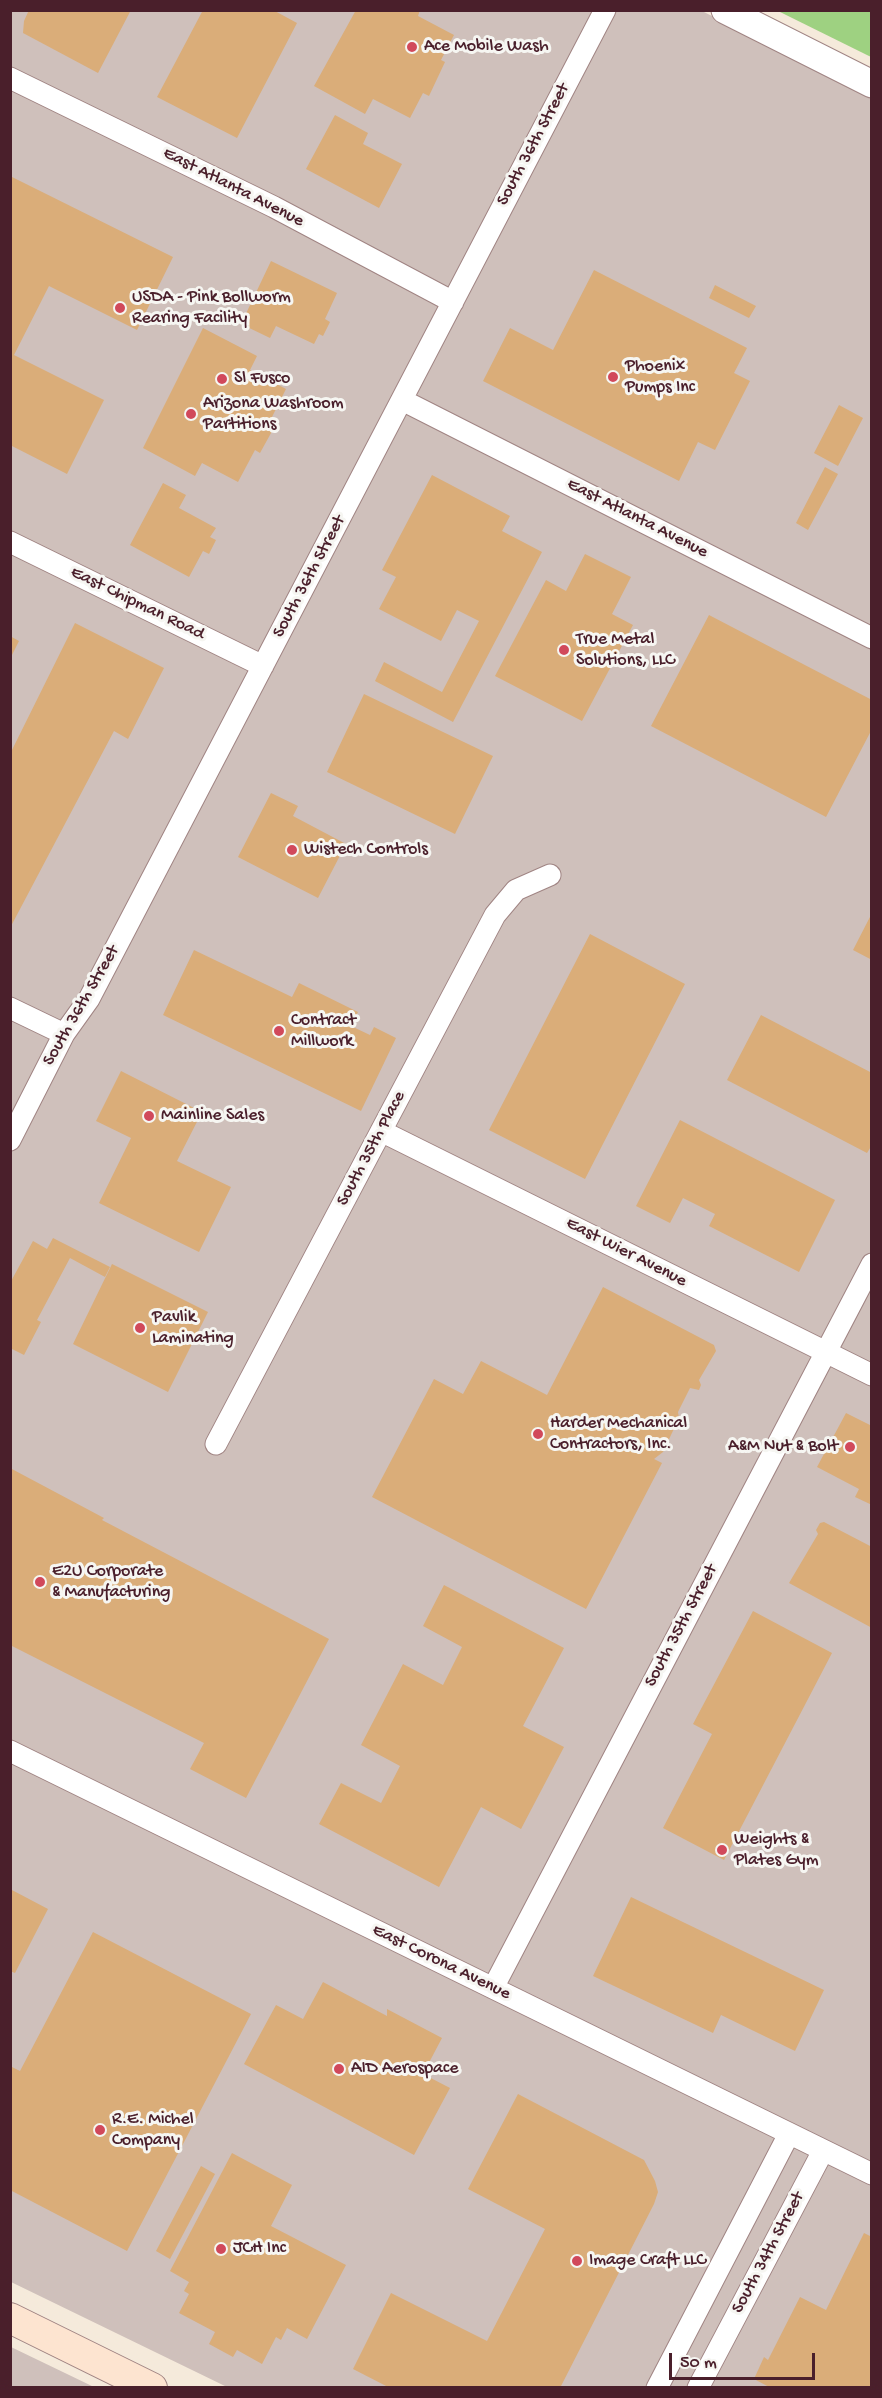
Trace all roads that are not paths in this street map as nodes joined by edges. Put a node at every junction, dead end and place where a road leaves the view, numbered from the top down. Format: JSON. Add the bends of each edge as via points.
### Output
{"nodes":[{"id":1,"x":605,"y":10,"type":"edge"},
{"id":2,"x":725,"y":10,"type":"edge"},
{"id":3,"x":10,"y":78,"type":"edge"},
{"id":4,"x":872,"y":84,"type":"edge"},
{"id":5,"x":453,"y":302,"type":"junction"},
{"id":6,"x":402,"y":400,"type":"junction"},
{"id":7,"x":10,"y":542,"type":"edge"},
{"id":8,"x":872,"y":638,"type":"edge"},
{"id":9,"x":263,"y":666,"type":"junction"},
{"id":10,"x":550,"y":875,"type":"dead end"},
{"id":11,"x":10,"y":1008,"type":"edge"},
{"id":12,"x":64,"y":1035,"type":"junction"},
{"id":13,"x":381,"y":1131,"type":"junction"},
{"id":14,"x":10,"y":1140,"type":"edge"},
{"id":15,"x":872,"y":1264,"type":"edge"},
{"id":16,"x":825,"y":1352,"type":"junction"},
{"id":17,"x":872,"y":1375,"type":"edge"},
{"id":18,"x":216,"y":1444,"type":"dead end"},
{"id":19,"x":10,"y":1751,"type":"edge"},
{"id":20,"x":493,"y":1988,"type":"junction"},
{"id":21,"x":789,"y":2134,"type":"junction"},
{"id":22,"x":823,"y":2151,"type":"junction"},
{"id":23,"x":872,"y":2174,"type":"edge"},
{"id":24,"x":10,"y":2318,"type":"edge"},
{"id":25,"x":152,"y":2388,"type":"edge"},
{"id":26,"x":657,"y":2388,"type":"edge"},
{"id":27,"x":698,"y":2388,"type":"edge"}],
"edges":[{"from":1,"to":5,"type":"street","name":"South 36th Street"},
{"from":2,"to":4,"type":"street"},
{"from":3,"to":5,"type":"street","name":"East Atlanta Avenue","via":[[274,207]]},
{"from":5,"to":6,"type":"street","name":"South 36th Street"},
{"from":6,"to":8,"type":"street","name":"East Atlanta Avenue"},
{"from":6,"to":9,"type":"street","name":"South 36th Street"},
{"from":7,"to":9,"type":"street","name":"East Chipman Road"},
{"from":9,"to":12,"type":"street","name":"South 36th Street","via":[[89,999]]},
{"from":10,"to":13,"type":"street","name":"South 35th Place","via":[[516,890],[495,915]]},
{"from":11,"to":12,"type":"street"},
{"from":12,"to":14,"type":"street","name":"South 36th Street"},
{"from":13,"to":16,"type":"street","name":"East Wier Avenue"},
{"from":13,"to":18,"type":"street","name":"South 35th Place"},
{"from":15,"to":16,"type":"street","name":"South 35th Street"},
{"from":16,"to":17,"type":"street","name":"East Wier Avenue"},
{"from":16,"to":20,"type":"street","name":"South 35th Street"},
{"from":19,"to":20,"type":"street","name":"East Corona Avenue"},
{"from":20,"to":21,"type":"street","name":"East Corona Avenue"},
{"from":21,"to":22,"type":"street","name":"East Corona Avenue"},
{"from":21,"to":26,"type":"street","name":"South 34th Street"},
{"from":22,"to":23,"type":"street","name":"East Corona Avenue"},
{"from":22,"to":27,"type":"street","name":"South 34th Street"},
{"from":24,"to":25,"type":"main road"}]}
